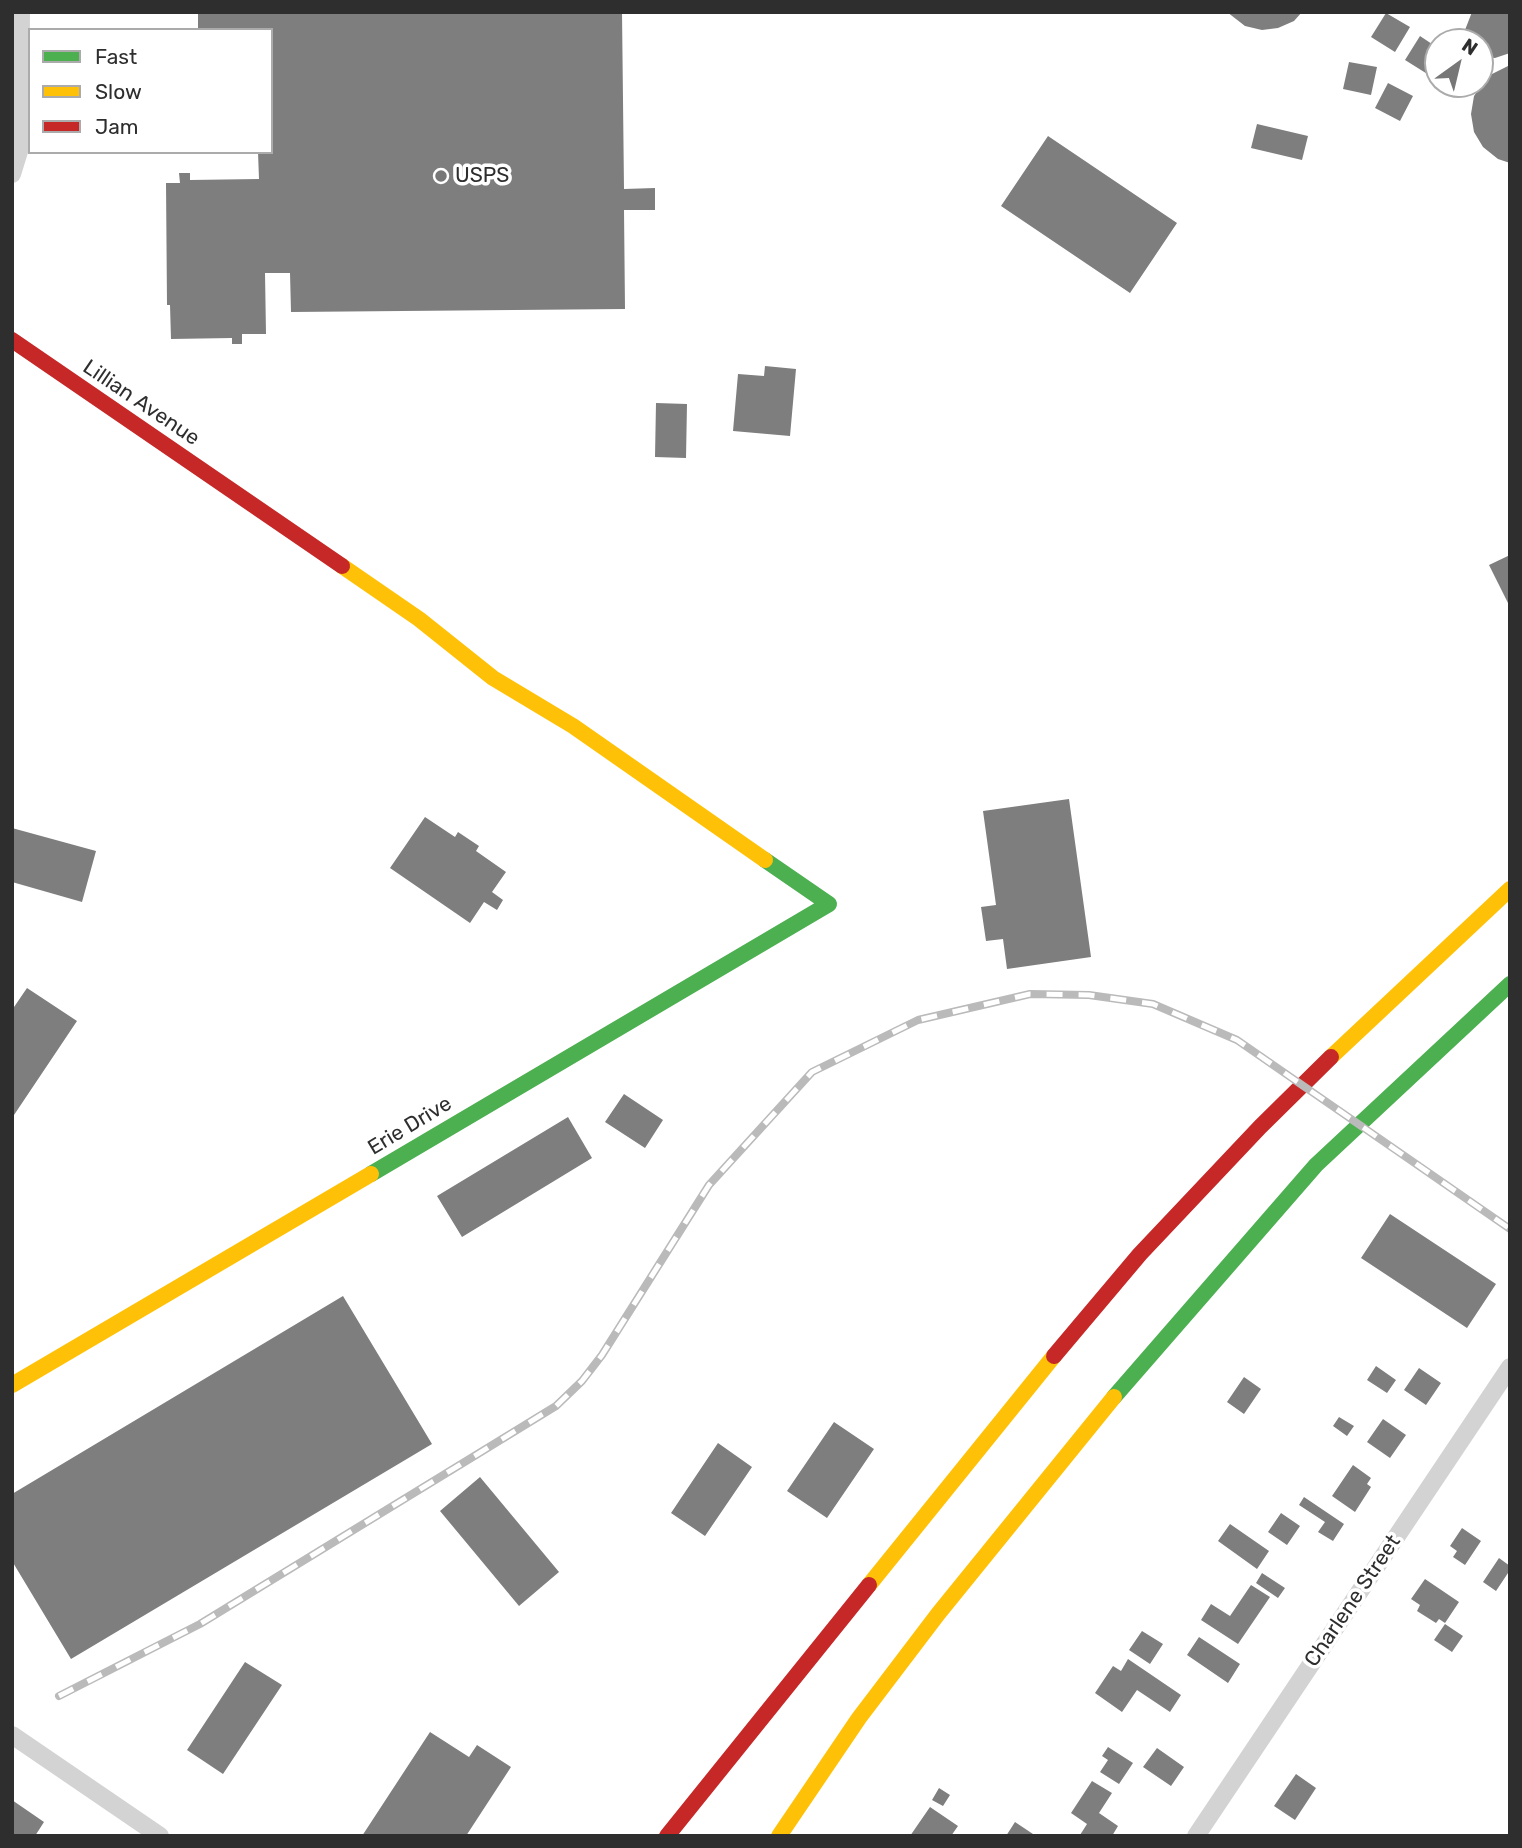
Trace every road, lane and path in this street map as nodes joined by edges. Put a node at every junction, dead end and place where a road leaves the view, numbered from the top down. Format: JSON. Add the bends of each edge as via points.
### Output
{"nodes":[{"id":1,"x":21,"y":12,"type":"edge"},
{"id":2,"x":12,"y":174,"type":"edge"},
{"id":3,"x":12,"y":340,"type":"edge"},
{"id":4,"x":1510,"y":889,"type":"edge"},
{"id":5,"x":830,"y":904,"type":"joint"},
{"id":6,"x":1510,"y":984,"type":"edge"},
{"id":7,"x":1510,"y":1367,"type":"edge"},
{"id":8,"x":12,"y":1385,"type":"edge"},
{"id":9,"x":858,"y":1600,"type":"junction"},
{"id":10,"x":859,"y":1718,"type":"junction"},
{"id":11,"x":12,"y":1735,"type":"edge"},
{"id":12,"x":715,"y":1802,"type":"dead end"},
{"id":13,"x":160,"y":1836,"type":"edge"},
{"id":14,"x":667,"y":1836,"type":"edge"},
{"id":15,"x":779,"y":1836,"type":"edge"},
{"id":16,"x":787,"y":1836,"type":"edge"},
{"id":17,"x":1196,"y":1836,"type":"edge"}],
"edges":[{"from":1,"to":2,"type":"street","via":[[20,148]]},
{"from":3,"to":5,"type":"main road","name":"Lillian Avenue","via":[[419,618],[494,678],[573,726]]},
{"from":4,"to":9,"type":"main road","via":[[1357,1031],[1140,1254]]},
{"from":5,"to":8,"type":"main road","name":"Erie Drive"},
{"from":6,"to":10,"type":"main road","via":[[1316,1165],[1094,1420]]},
{"from":7,"to":17,"type":"street","name":"Charlene Street"},
{"from":9,"to":12,"type":"main road"},
{"from":9,"to":14,"type":"main road"},
{"from":10,"to":15,"type":"main road"},
{"from":10,"to":16,"type":"main road"},
{"from":11,"to":13,"type":"street"}]}
